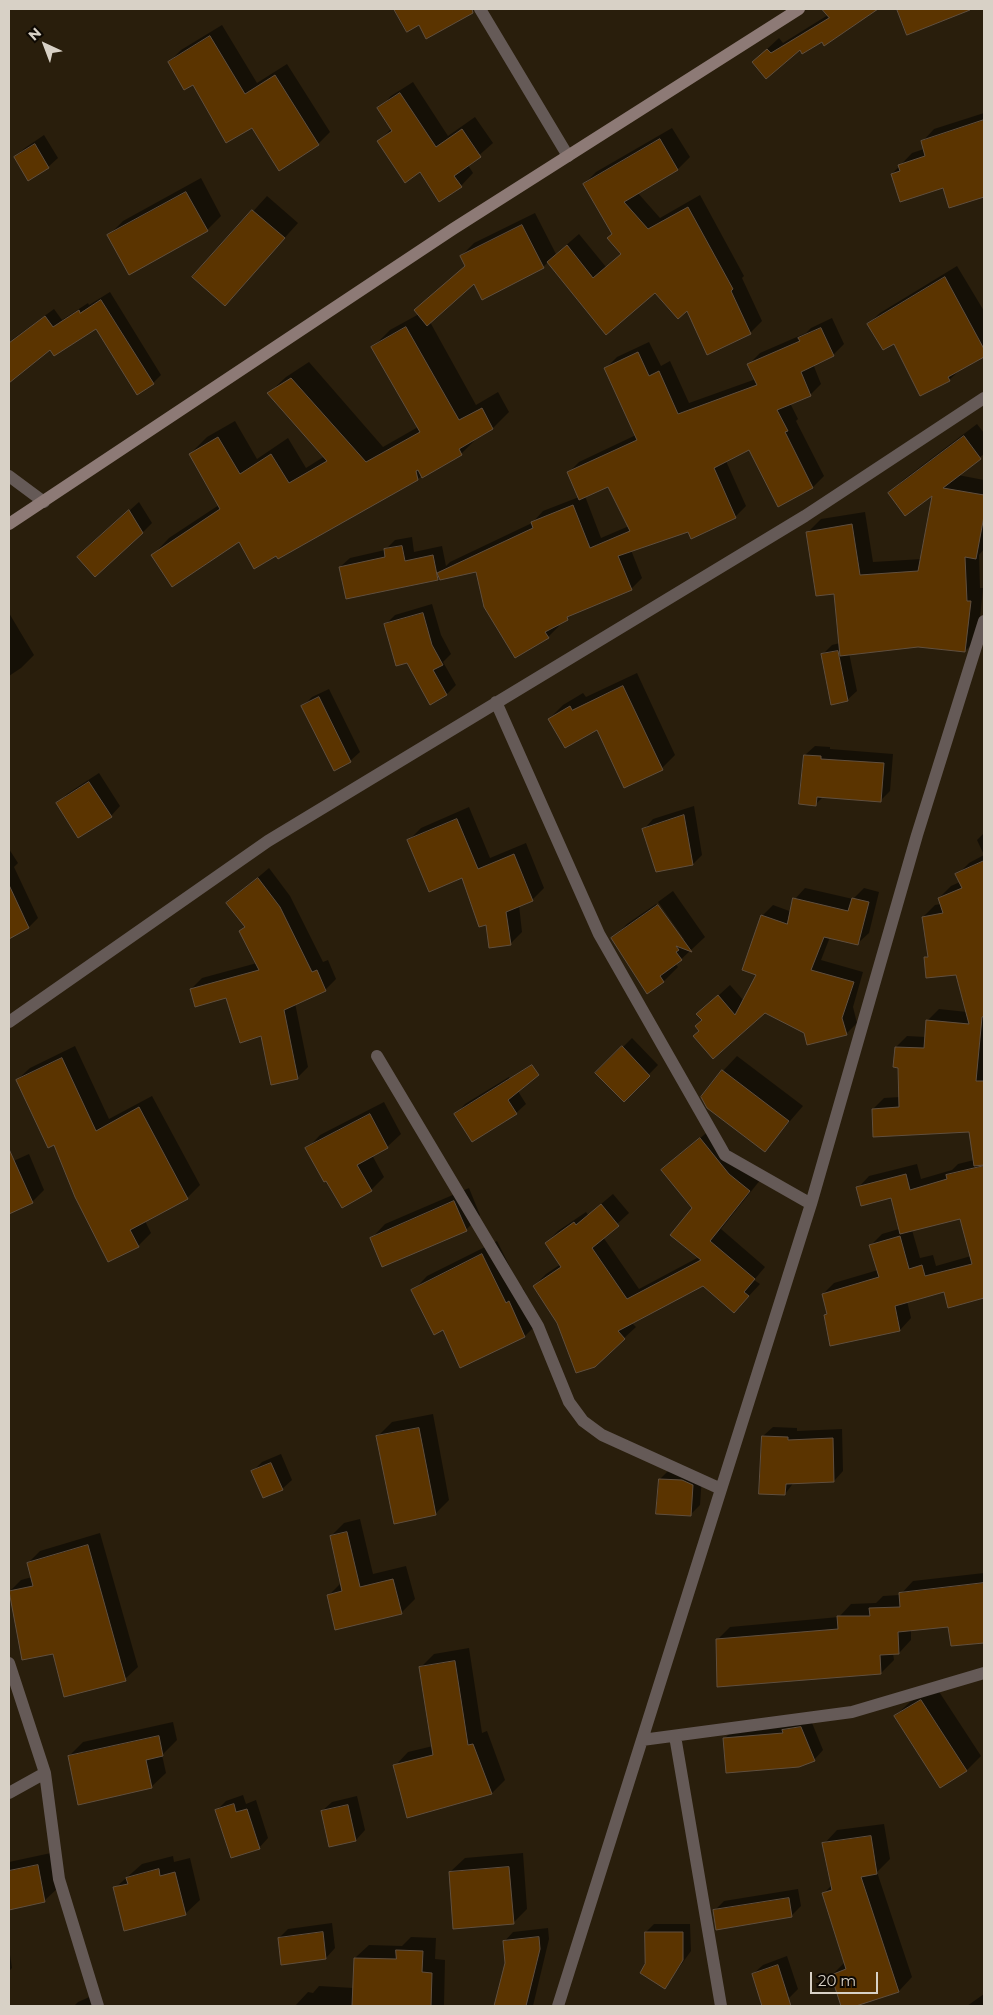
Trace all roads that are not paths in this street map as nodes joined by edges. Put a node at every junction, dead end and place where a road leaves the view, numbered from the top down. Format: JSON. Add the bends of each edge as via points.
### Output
{"nodes":[{"id":1,"x":480,"y":9,"type":"edge"},
{"id":2,"x":798,"y":9,"type":"edge"},
{"id":3,"x":568,"y":156,"type":"junction"},
{"id":4,"x":984,"y":398,"type":"edge"},
{"id":5,"x":9,"y":476,"type":"edge"},
{"id":6,"x":44,"y":502,"type":"junction"},
{"id":7,"x":9,"y":524,"type":"edge"},
{"id":8,"x":984,"y":621,"type":"edge"},
{"id":9,"x":496,"y":702,"type":"junction"},
{"id":10,"x":9,"y":1022,"type":"edge"},
{"id":11,"x":377,"y":1056,"type":"dead end"},
{"id":12,"x":811,"y":1204,"type":"junction"},
{"id":13,"x":721,"y":1490,"type":"junction"},
{"id":14,"x":9,"y":1663,"type":"edge"},
{"id":15,"x":984,"y":1673,"type":"edge"},
{"id":16,"x":675,"y":1736,"type":"junction"},
{"id":17,"x":642,"y":1740,"type":"junction"},
{"id":18,"x":45,"y":1773,"type":"junction"},
{"id":19,"x":9,"y":1793,"type":"edge"},
{"id":20,"x":98,"y":2006,"type":"edge"},
{"id":21,"x":558,"y":2006,"type":"edge"},
{"id":22,"x":721,"y":2006,"type":"edge"}],
"edges":[{"from":1,"to":3,"type":"street"},
{"from":2,"to":3,"type":"street"},
{"from":3,"to":6,"type":"street","via":[[445,234]]},
{"from":4,"to":9,"type":"street","via":[[805,516]]},
{"from":5,"to":6,"type":"street"},
{"from":6,"to":7,"type":"street"},
{"from":8,"to":12,"type":"street","via":[[917,834]]},
{"from":9,"to":10,"type":"street","via":[[268,841]]},
{"from":9,"to":12,"type":"street","via":[[600,934],[725,1155]]},
{"from":11,"to":13,"type":"street","via":[[538,1326],[569,1402],[583,1421],[602,1435]]},
{"from":12,"to":13,"type":"street"},
{"from":13,"to":17,"type":"street"},
{"from":14,"to":18,"type":"street"},
{"from":15,"to":16,"type":"street","via":[[852,1712]]},
{"from":16,"to":17,"type":"street"},
{"from":16,"to":22,"type":"street"},
{"from":17,"to":21,"type":"street"},
{"from":18,"to":19,"type":"street"},
{"from":18,"to":20,"type":"street","via":[[59,1879]]}]}
